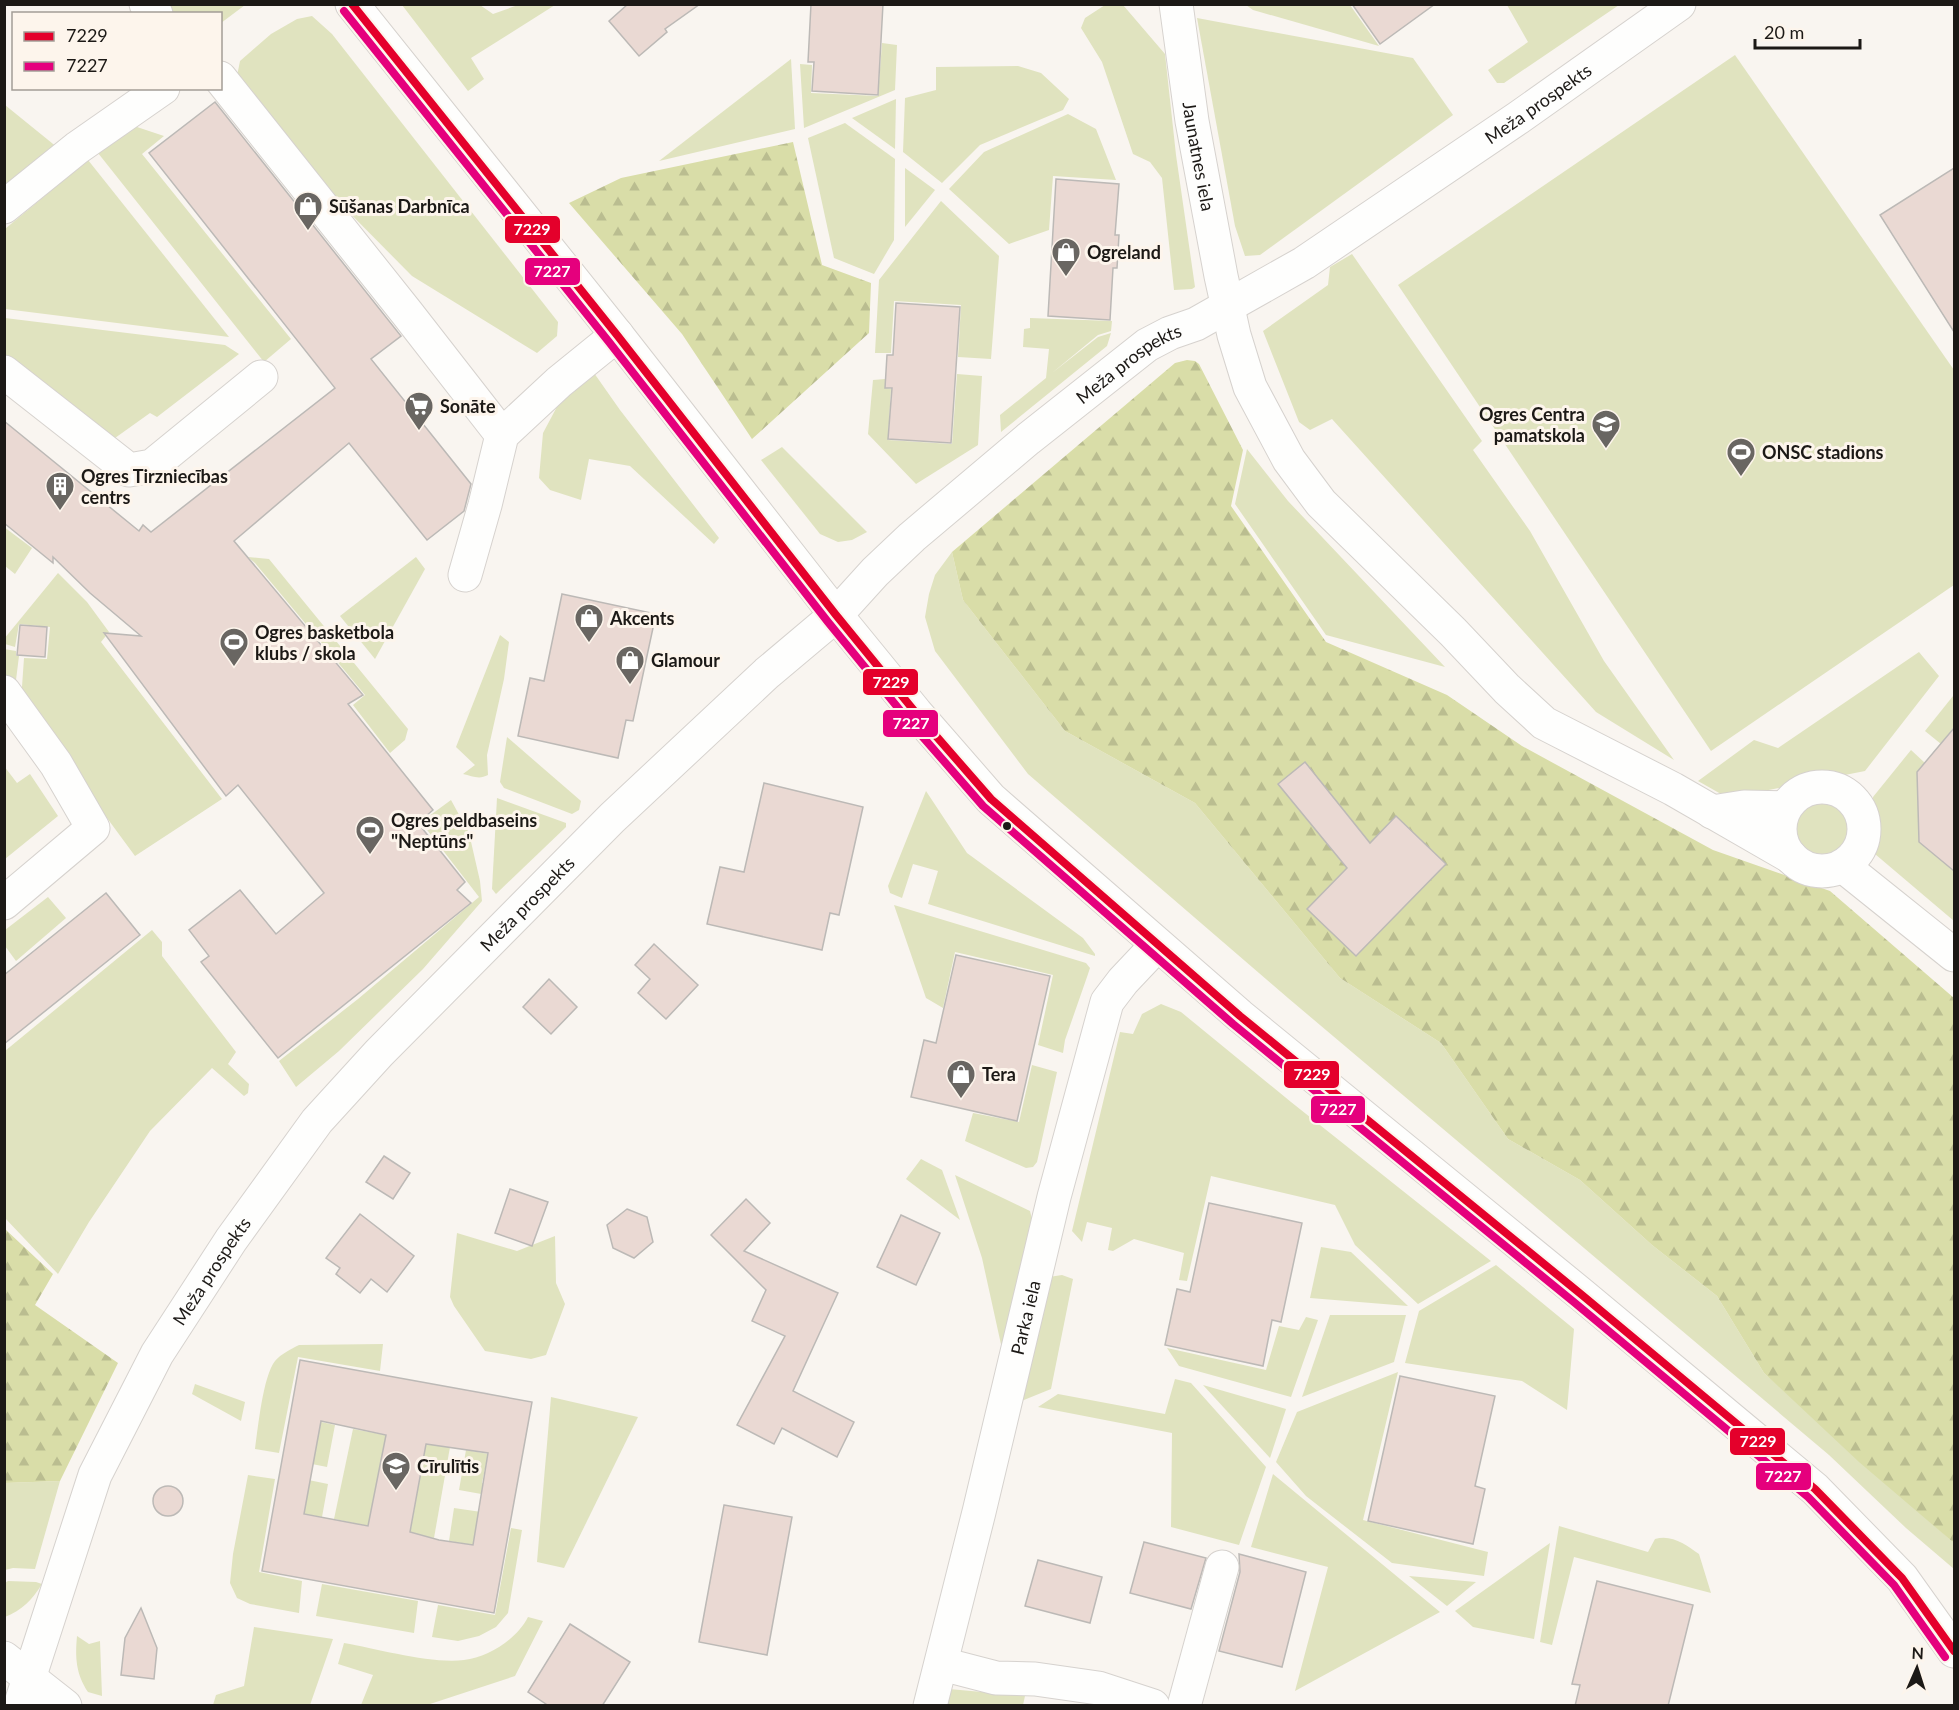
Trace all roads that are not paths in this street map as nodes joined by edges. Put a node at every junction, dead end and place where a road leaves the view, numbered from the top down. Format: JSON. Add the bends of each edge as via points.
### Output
{"nodes":[{"id":1,"x":352,"y":4,"type":"edge"},
{"id":2,"x":1176,"y":4,"type":"edge"},
{"id":3,"x":1679,"y":4,"type":"edge"},
{"id":4,"x":222,"y":81,"type":"edge"},
{"id":5,"x":160,"y":90,"type":"edge"},
{"id":6,"x":4,"y":207,"type":"edge"},
{"id":7,"x":1228,"y":307,"type":"junction"},
{"id":8,"x":617,"y":335,"type":"junction"},
{"id":9,"x":4,"y":372,"type":"edge"},
{"id":10,"x":261,"y":377,"type":"dead end"},
{"id":11,"x":502,"y":435,"type":"junction"},
{"id":12,"x":465,"y":575,"type":"dead end"},
{"id":13,"x":836,"y":615,"type":"junction"},
{"id":14,"x":4,"y":692,"type":"edge"},
{"id":15,"x":1785,"y":808,"type":"junction"},
{"id":16,"x":1712,"y":812,"type":"junction"},
{"id":17,"x":1791,"y":857,"type":"junction"},
{"id":18,"x":1843,"y":866,"type":"junction"},
{"id":19,"x":4,"y":903,"type":"edge"},
{"id":20,"x":1157,"y":945,"type":"junction"},
{"id":21,"x":1954,"y":955,"type":"edge"},
{"id":22,"x":1222,"y":1567,"type":"dead end"},
{"id":23,"x":1954,"y":1651,"type":"edge"},
{"id":24,"x":942,"y":1664,"type":"junction"},
{"id":25,"x":18,"y":1680,"type":"edge"},
{"id":26,"x":64,"y":1706,"type":"edge"},
{"id":27,"x":930,"y":1706,"type":"edge"},
{"id":28,"x":1153,"y":1706,"type":"edge"},
{"id":29,"x":1184,"y":1706,"type":"edge"}],
"edges":[{"from":1,"to":8,"type":"street"},
{"from":2,"to":7,"type":"street","name":"Jaunatnes iela","via":[[1192,121]]},
{"from":3,"to":7,"type":"street","name":"Meža prospekts","via":[[1304,263]]},
{"from":4,"to":11,"type":"street"},
{"from":5,"to":6,"type":"street","via":[[77,148]]},
{"from":7,"to":13,"type":"street","name":"Meža prospekts","via":[[1147,345],[912,537]]},
{"from":7,"to":16,"type":"street","name":"Jaunatnes iela","via":[[1250,387],[1289,460],[1321,503],[1544,723]]},
{"from":8,"to":11,"type":"street"},
{"from":8,"to":13,"type":"street"},
{"from":9,"to":10,"type":"street","via":[[129,470],[152,466]]},
{"from":11,"to":12,"type":"street"},
{"from":13,"to":20,"type":"street","via":[[991,800]]},
{"from":13,"to":25,"type":"street","name":"Meža prospekts","via":[[767,673],[612,818],[379,1053],[317,1121],[231,1240],[157,1354],[95,1475]]},
{"from":14,"to":19,"type":"street","via":[[56,764],[93,828]]},
{"from":15,"to":16,"type":"street","via":[[1744,807]]},
{"from":15,"to":17,"type":"street","via":[[1780,827],[1782,842]]},
{"from":15,"to":18,"type":"street","via":[[1798,793],[1823,786],[1838,788],[1855,802],[1863,814],[1865,830],[1855,856]]},
{"from":16,"to":17,"type":"street","name":"Jaunatnes iela"},
{"from":17,"to":18,"type":"street","via":[[1816,871]]},
{"from":18,"to":21,"type":"street"},
{"from":20,"to":23,"type":"street","via":[[1815,1489],[1902,1578]]},
{"from":20,"to":24,"type":"street","name":"Parka iela","via":[[1107,1002],[1054,1197]]},
{"from":22,"to":29,"type":"street"},
{"from":24,"to":27,"type":"street","name":"Parka iela"},
{"from":24,"to":28,"type":"street","via":[[996,1678],[1098,1688]]},
{"from":25,"to":26,"type":"street"}]}
